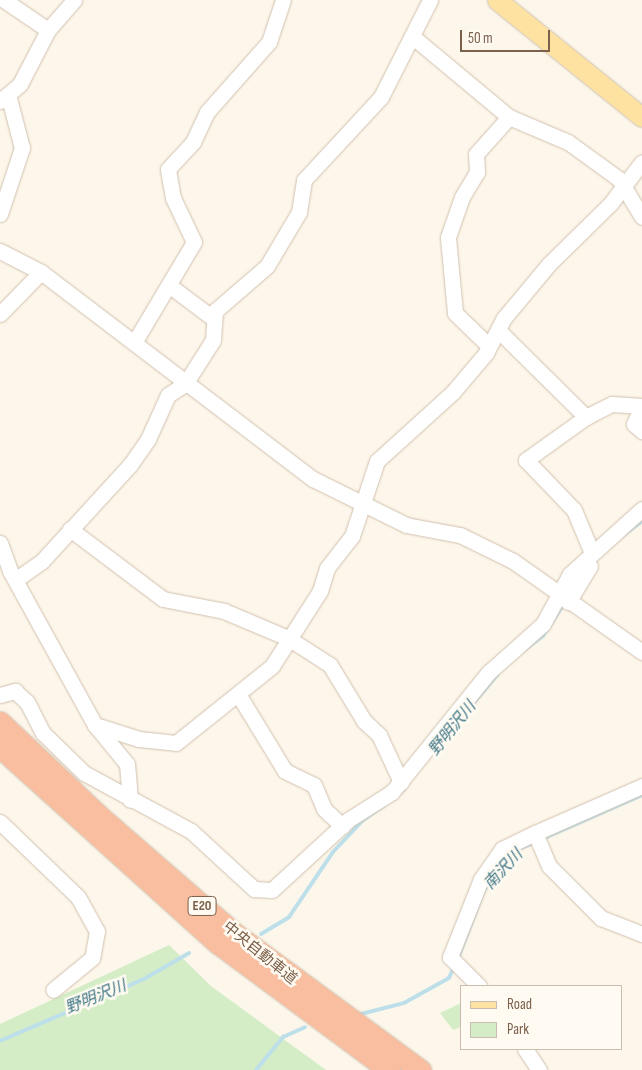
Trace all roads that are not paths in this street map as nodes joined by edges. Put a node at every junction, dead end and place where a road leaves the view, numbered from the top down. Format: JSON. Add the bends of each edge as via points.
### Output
{"nodes":[{"id":1,"x":4,"y":0,"type":"edge"},
{"id":2,"x":74,"y":0,"type":"edge"},
{"id":3,"x":284,"y":0,"type":"edge"},
{"id":4,"x":430,"y":0,"type":"edge"},
{"id":5,"x":497,"y":0,"type":"edge"},
{"id":6,"x":48,"y":30,"type":"junction"},
{"id":7,"x":413,"y":37,"type":"junction"},
{"id":8,"x":5,"y":99,"type":"edge"},
{"id":9,"x":509,"y":117,"type":"junction"},
{"id":10,"x":642,"y":117,"type":"edge"},
{"id":11,"x":642,"y":162,"type":"edge"},
{"id":12,"x":622,"y":187,"type":"junction"},
{"id":13,"x":0,"y":214,"type":"edge"},
{"id":14,"x":642,"y":217,"type":"edge"},
{"id":15,"x":0,"y":251,"type":"edge"},
{"id":16,"x":41,"y":272,"type":"junction"},
{"id":17,"x":170,"y":286,"type":"junction"},
{"id":18,"x":0,"y":314,"type":"edge"},
{"id":19,"x":214,"y":320,"type":"junction"},
{"id":20,"x":498,"y":330,"type":"junction"},
{"id":21,"x":135,"y":341,"type":"junction"},
{"id":22,"x":489,"y":346,"type":"junction"},
{"id":23,"x":185,"y":384,"type":"junction"},
{"id":24,"x":642,"y":406,"type":"edge"},
{"id":25,"x":586,"y":418,"type":"junction"},
{"id":26,"x":642,"y":431,"type":"edge"},
{"id":27,"x":364,"y":506,"type":"junction"},
{"id":28,"x":642,"y":509,"type":"edge"},
{"id":29,"x":642,"y":520,"type":"edge"},
{"id":30,"x":70,"y":529,"type":"junction"},
{"id":31,"x":0,"y":543,"type":"edge"},
{"id":32,"x":592,"y":553,"type":"junction"},
{"id":33,"x":18,"y":578,"type":"junction"},
{"id":34,"x":564,"y":597,"type":"junction"},
{"id":35,"x":288,"y":638,"type":"junction"},
{"id":36,"x":642,"y":652,"type":"edge"},
{"id":37,"x":238,"y":694,"type":"junction"},
{"id":38,"x":0,"y":695,"type":"edge"},
{"id":39,"x":0,"y":722,"type":"edge"},
{"id":40,"x":95,"y":725,"type":"junction"},
{"id":41,"x":0,"y":747,"type":"edge"},
{"id":42,"x":402,"y":782,"type":"junction"},
{"id":43,"x":642,"y":786,"type":"edge"},
{"id":44,"x":130,"y":800,"type":"junction"},
{"id":45,"x":0,"y":822,"type":"edge"},
{"id":46,"x":342,"y":826,"type":"junction"},
{"id":47,"x":535,"y":833,"type":"junction"},
{"id":48,"x":642,"y":934,"type":"edge"},
{"id":49,"x":478,"y":985,"type":"edge"},
{"id":50,"x":54,"y":990,"type":"dead end"},
{"id":51,"x":527,"y":1050,"type":"edge"},
{"id":52,"x":389,"y":1070,"type":"edge"},
{"id":53,"x":420,"y":1070,"type":"edge"},
{"id":54,"x":539,"y":1070,"type":"edge"}],
"edges":[{"from":1,"to":6,"type":"street"},
{"from":2,"to":6,"type":"street"},
{"from":3,"to":17,"type":"street","via":[[269,42],[207,112],[193,142],[168,170],[173,198],[194,242]]},
{"from":4,"to":7,"type":"street"},
{"from":5,"to":10,"type":"main road"},
{"from":6,"to":8,"type":"street"},
{"from":7,"to":9,"type":"street"},
{"from":7,"to":19,"type":"street","via":[[381,96],[304,180],[299,212],[267,266],[215,311]]},
{"from":8,"to":13,"type":"street","via":[[22,148]]},
{"from":9,"to":12,"type":"street","via":[[568,142],[620,179]]},
{"from":9,"to":22,"type":"street","via":[[476,154],[477,172],[462,197],[448,237],[455,313]]},
{"from":11,"to":12,"type":"street"},
{"from":12,"to":14,"type":"street"},
{"from":12,"to":20,"type":"street","via":[[549,264]]},
{"from":15,"to":16,"type":"street"},
{"from":16,"to":18,"type":"street"},
{"from":16,"to":21,"type":"street"},
{"from":17,"to":19,"type":"street"},
{"from":17,"to":21,"type":"street"},
{"from":19,"to":23,"type":"street","via":[[213,340]]},
{"from":20,"to":22,"type":"street"},
{"from":20,"to":25,"type":"street"},
{"from":21,"to":23,"type":"street"},
{"from":22,"to":27,"type":"street","via":[[430,415],[377,461]]},
{"from":23,"to":27,"type":"street","via":[[292,465]]},
{"from":23,"to":30,"type":"street","via":[[168,395],[148,439],[130,465]]},
{"from":24,"to":25,"type":"street","via":[[612,404]]},
{"from":24,"to":26,"type":"street","via":[[634,424]]},
{"from":25,"to":32,"type":"street","via":[[526,460],[574,510]]},
{"from":27,"to":34,"type":"street","via":[[406,525],[460,535],[513,561]]},
{"from":27,"to":35,"type":"street","via":[[352,536],[326,568],[320,591]]},
{"from":28,"to":32,"type":"street"},
{"from":29,"to":34,"type":"street","via":[[584,571]]},
{"from":30,"to":33,"type":"street","via":[[42,561]]},
{"from":30,"to":35,"type":"street","via":[[163,598],[224,611]]},
{"from":31,"to":33,"type":"street"},
{"from":32,"to":34,"type":"street"},
{"from":33,"to":40,"type":"street"},
{"from":34,"to":36,"type":"street"},
{"from":34,"to":42,"type":"street","via":[[543,624],[490,672]]},
{"from":35,"to":37,"type":"street","via":[[272,666]]},
{"from":35,"to":42,"type":"street","via":[[330,665],[364,721],[379,735]]},
{"from":37,"to":40,"type":"street","via":[[176,743],[139,739]]},
{"from":37,"to":46,"type":"street","via":[[285,771],[314,785],[324,809]]},
{"from":38,"to":44,"type":"street","via":[[15,691],[66,759]]},
{"from":39,"to":53,"type":"highway","name":"中央自動車道","number":"E20","via":[[98,815],[236,934]]},
{"from":40,"to":44,"type":"street","via":[[127,764]]},
{"from":41,"to":52,"type":"highway","name":"中央自動車道","number":"E20","via":[[218,943]]},
{"from":42,"to":46,"type":"street"},
{"from":43,"to":47,"type":"street"},
{"from":44,"to":46,"type":"street","via":[[191,831],[254,889],[272,890],[287,882]]},
{"from":45,"to":50,"type":"street","via":[[78,897],[97,931],[92,958]]},
{"from":47,"to":48,"type":"street","via":[[549,866],[601,918]]},
{"from":47,"to":49,"type":"street","via":[[502,849],[492,864],[450,957]]},
{"from":51,"to":54,"type":"street"}]}
